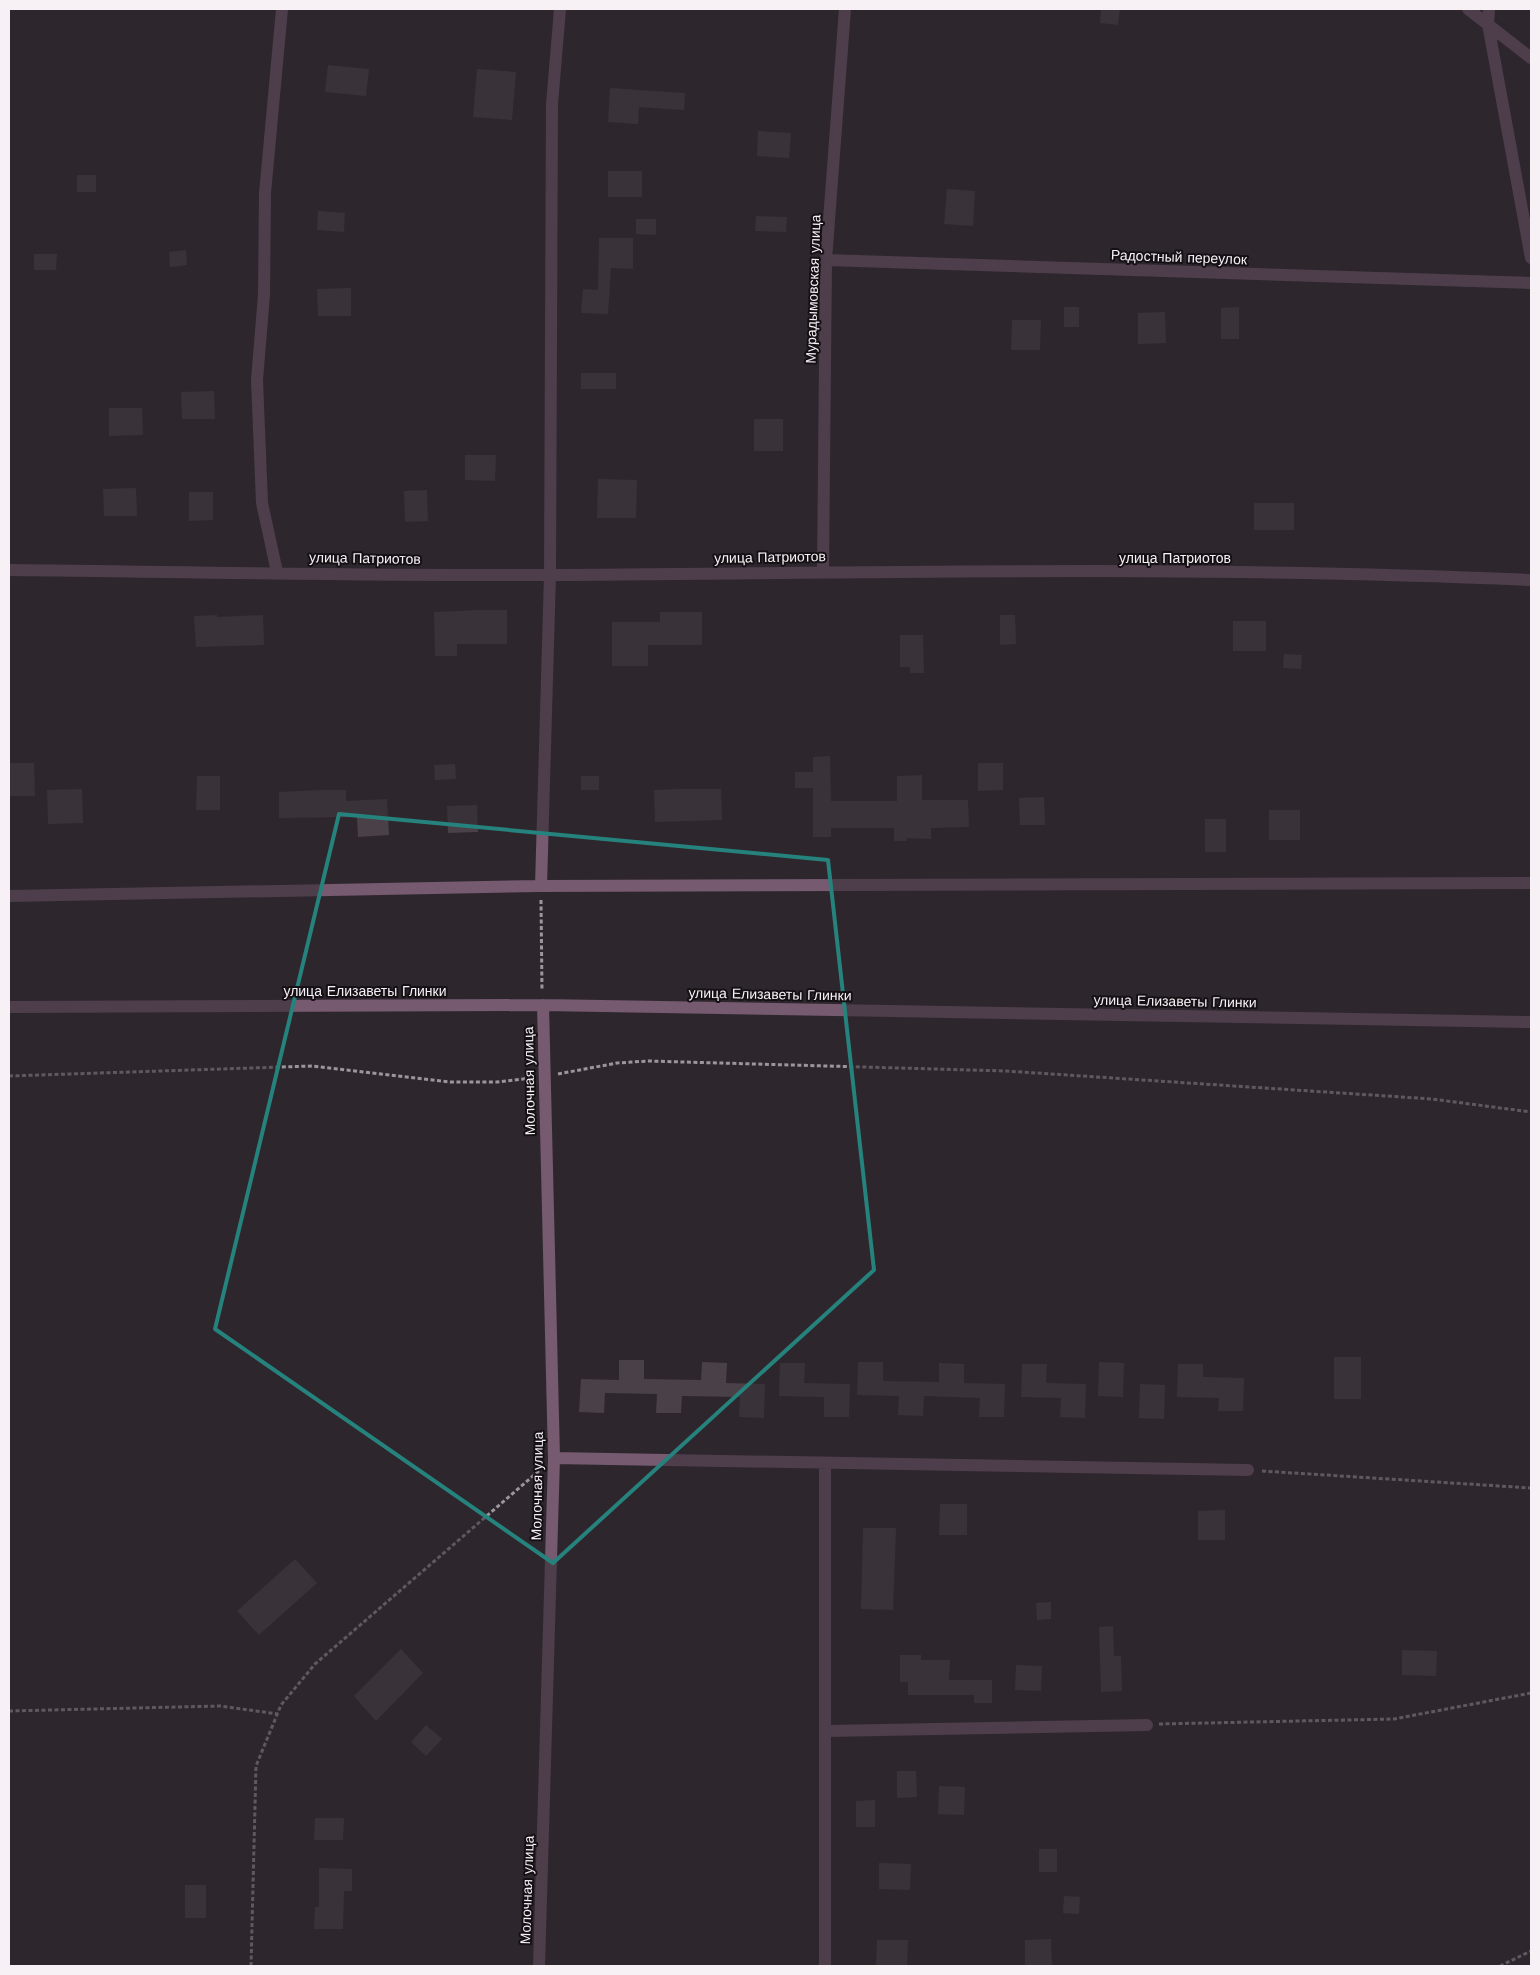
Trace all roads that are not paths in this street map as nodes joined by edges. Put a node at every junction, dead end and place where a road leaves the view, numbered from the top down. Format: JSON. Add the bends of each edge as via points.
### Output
{"nodes":[{"id":1,"x":282,"y":9,"type":"edge"},
{"id":2,"x":560,"y":9,"type":"edge"},
{"id":3,"x":845,"y":9,"type":"edge"},
{"id":4,"x":1468,"y":9,"type":"edge"},
{"id":5,"x":1489,"y":9,"type":"edge"},
{"id":6,"x":1488,"y":24,"type":"junction"},
{"id":7,"x":1531,"y":58,"type":"edge"},
{"id":8,"x":1531,"y":258,"type":"edge"},
{"id":9,"x":826,"y":260,"type":"junction"},
{"id":10,"x":1531,"y":283,"type":"edge"},
{"id":11,"x":9,"y":570,"type":"edge"},
{"id":12,"x":823,"y":571,"type":"junction"},
{"id":13,"x":277,"y":572,"type":"junction"},
{"id":14,"x":550,"y":575,"type":"junction"},
{"id":15,"x":1531,"y":580,"type":"edge"},
{"id":16,"x":1531,"y":883,"type":"edge"},
{"id":17,"x":541,"y":886,"type":"junction"},
{"id":18,"x":9,"y":896,"type":"edge"},
{"id":19,"x":543,"y":1005,"type":"junction"},
{"id":20,"x":9,"y":1007,"type":"edge"},
{"id":21,"x":1531,"y":1022,"type":"edge"},
{"id":22,"x":554,"y":1458,"type":"junction"},
{"id":23,"x":825,"y":1463,"type":"junction"},
{"id":24,"x":1248,"y":1470,"type":"road end"},
{"id":25,"x":1147,"y":1725,"type":"road end"},
{"id":26,"x":826,"y":1732,"type":"junction"},
{"id":27,"x":539,"y":1966,"type":"edge"},
{"id":28,"x":826,"y":1966,"type":"edge"}],
"edges":[{"from":1,"to":13,"type":"street","via":[[265,193],[264,295],[257,380],[262,503]]},
{"from":2,"to":14,"type":"street","via":[[552,104]]},
{"from":3,"to":9,"type":"street","name":"Мурадымовская улица"},
{"from":4,"to":6,"type":"street"},
{"from":5,"to":6,"type":"street"},
{"from":6,"to":7,"type":"street"},
{"from":6,"to":8,"type":"street"},
{"from":9,"to":10,"type":"street","name":"Радостный переулок"},
{"from":9,"to":12,"type":"street","name":"Мурадымовская улица"},
{"from":11,"to":13,"type":"street","name":"улица Патриотов"},
{"from":12,"to":14,"type":"street","name":"улица Патриотов"},
{"from":12,"to":15,"type":"street","name":"улица Патриотов","via":[[1381,573]]},
{"from":13,"to":14,"type":"street","name":"улица Патриотов"},
{"from":14,"to":17,"type":"street"},
{"from":16,"to":17,"type":"street"},
{"from":17,"to":18,"type":"street"},
{"from":19,"to":20,"type":"street","name":"улица Елизаветы Глинки"},
{"from":19,"to":21,"type":"street","name":"улица Елизаветы Глинки"},
{"from":19,"to":22,"type":"street","name":"Молочная улица"},
{"from":22,"to":23,"type":"street"},
{"from":22,"to":27,"type":"street","name":"Молочная улица"},
{"from":23,"to":24,"type":"street"},
{"from":23,"to":26,"type":"street"},
{"from":25,"to":26,"type":"street"},
{"from":26,"to":28,"type":"street"}]}
